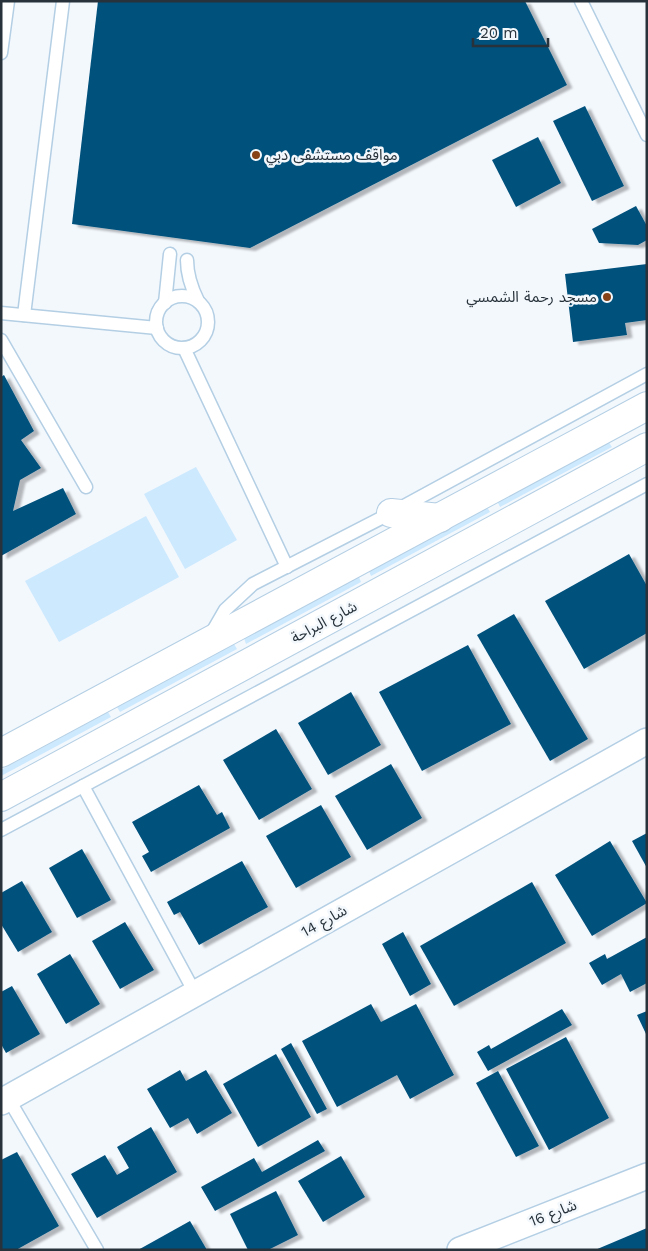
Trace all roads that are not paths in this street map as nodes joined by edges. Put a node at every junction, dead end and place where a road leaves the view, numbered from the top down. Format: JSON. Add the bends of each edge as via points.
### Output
{"nodes":[{"id":1,"x":8,"y":1,"type":"edge"},
{"id":2,"x":63,"y":1,"type":"edge"},
{"id":3,"x":581,"y":1,"type":"edge"},
{"id":4,"x":1,"y":53,"type":"edge"},
{"id":5,"x":647,"y":135,"type":"edge"},
{"id":6,"x":170,"y":254,"type":"dead end"},
{"id":7,"x":187,"y":260,"type":"dead end"},
{"id":8,"x":198,"y":301,"type":"junction"},
{"id":9,"x":165,"y":303,"type":"junction"},
{"id":10,"x":1,"y":313,"type":"edge"},
{"id":11,"x":24,"y":315,"type":"junction"},
{"id":12,"x":157,"y":328,"type":"junction"},
{"id":13,"x":3,"y":348,"type":"edge"},
{"id":14,"x":184,"y":348,"type":"junction"},
{"id":15,"x":647,"y":374,"type":"edge"},
{"id":16,"x":647,"y":406,"type":"edge"},
{"id":17,"x":647,"y":447,"type":"edge"},
{"id":18,"x":647,"y":484,"type":"edge"},
{"id":19,"x":86,"y":486,"type":"dead end"},
{"id":20,"x":391,"y":513,"type":"junction"},
{"id":21,"x":440,"y":518,"type":"junction"},
{"id":22,"x":286,"y":567,"type":"junction"},
{"id":23,"x":206,"y":643,"type":"junction"},
{"id":24,"x":647,"y":741,"type":"edge"},
{"id":25,"x":1,"y":753,"type":"edge"},
{"id":26,"x":83,"y":786,"type":"junction"},
{"id":27,"x":1,"y":797,"type":"edge"},
{"id":28,"x":1,"y":830,"type":"edge"},
{"id":29,"x":195,"y":993,"type":"junction"},
{"id":30,"x":5,"y":1100,"type":"edge"},
{"id":31,"x":647,"y":1176,"type":"edge"},
{"id":32,"x":97,"y":1250,"type":"edge"},
{"id":33,"x":460,"y":1250,"type":"edge"}],
"edges":[{"from":1,"to":4,"type":"lane"},
{"from":2,"to":11,"type":"lane"},
{"from":3,"to":5,"type":"lane"},
{"from":6,"to":9,"type":"lane"},
{"from":7,"to":8,"type":"lane","via":[[187,273]]},
{"from":8,"to":9,"type":"lane","via":[[181,296]]},
{"from":8,"to":14,"type":"lane","via":[[205,309],[207,329],[194,345]]},
{"from":9,"to":12,"type":"lane","via":[[159,310]]},
{"from":10,"to":11,"type":"lane"},
{"from":11,"to":12,"type":"lane"},
{"from":12,"to":14,"type":"lane","via":[[167,343]]},
{"from":13,"to":19,"type":"lane"},
{"from":14,"to":22,"type":"lane"},
{"from":15,"to":20,"type":"lane"},
{"from":16,"to":21,"type":"street"},
{"from":17,"to":27,"type":"street","name":"شارع البراحة"},
{"from":18,"to":26,"type":"lane"},
{"from":20,"to":21,"type":"street"},
{"from":20,"to":22,"type":"lane"},
{"from":21,"to":23,"type":"street"},
{"from":22,"to":23,"type":"lane","via":[[253,584],[238,596],[214,626]]},
{"from":23,"to":25,"type":"street"},
{"from":24,"to":29,"type":"street","name":"شارع 14"},
{"from":26,"to":28,"type":"lane"},
{"from":26,"to":29,"type":"lane"},
{"from":29,"to":30,"type":"street","name":"شارع 14"},
{"from":30,"to":32,"type":"lane"},
{"from":31,"to":33,"type":"street","name":"شارع 16"}]}
